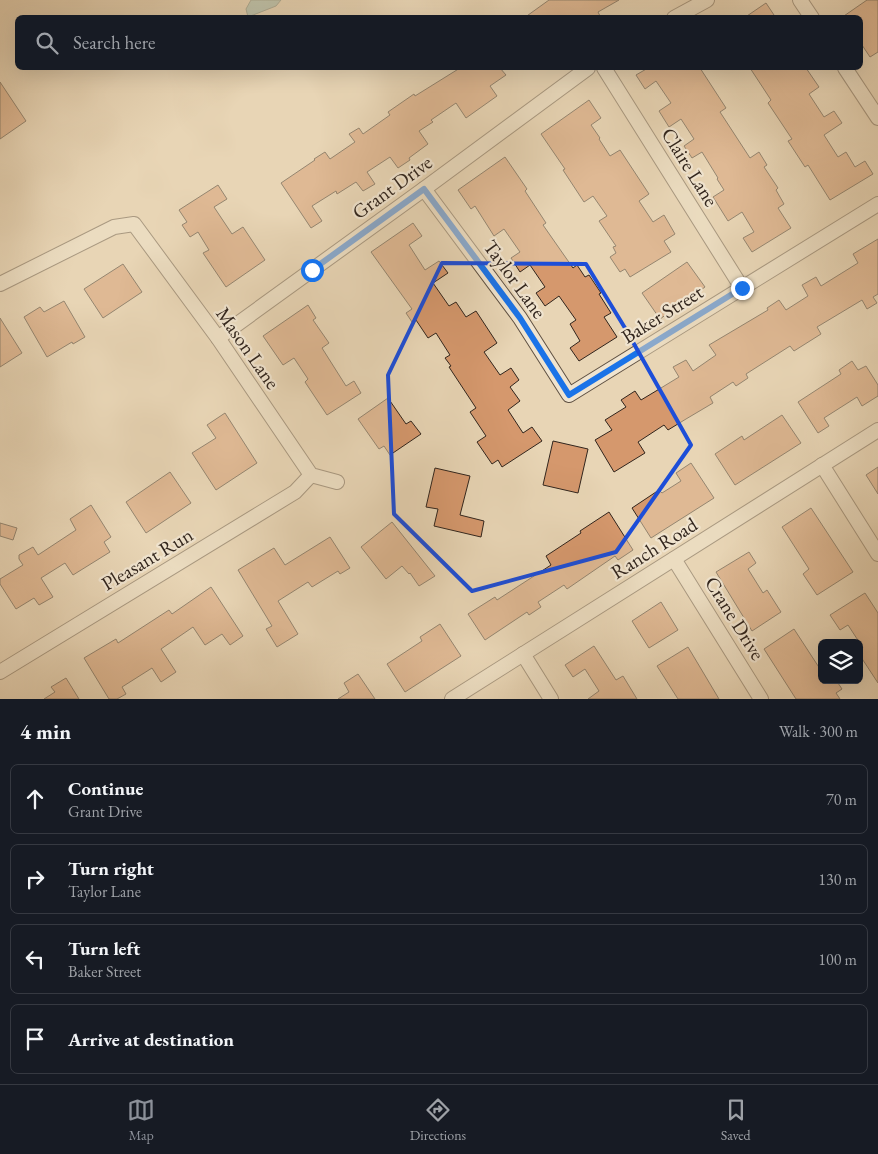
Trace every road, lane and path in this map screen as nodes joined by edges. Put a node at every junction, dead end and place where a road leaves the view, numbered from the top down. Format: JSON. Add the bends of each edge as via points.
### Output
{"nodes":[{"id":1,"x":708,"y":0,"type":"edge"},
{"id":2,"x":800,"y":0,"type":"edge"},
{"id":3,"x":680,"y":15,"type":"edge"},
{"id":4,"x":810,"y":15,"type":"edge"},
{"id":5,"x":585,"y":70,"type":"edge"},
{"id":6,"x":605,"y":70,"type":"edge"},
{"id":7,"x":846,"y":70,"type":"edge"},
{"id":8,"x":878,"y":118,"type":"edge"},
{"id":9,"x":424,"y":189,"type":"junction"},
{"id":10,"x":878,"y":204,"type":"edge"},
{"id":11,"x":0,"y":284,"type":"edge"},
{"id":12,"x":742,"y":288,"type":"junction"},
{"id":13,"x":218,"y":338,"type":"junction"},
{"id":14,"x":569,"y":395,"type":"joint"},
{"id":15,"x":878,"y":430,"type":"edge"},
{"id":16,"x":822,"y":465,"type":"junction"},
{"id":17,"x":311,"y":475,"type":"junction"},
{"id":18,"x":336,"y":482,"type":"dead end"},
{"id":19,"x":878,"y":554,"type":"edge"},
{"id":20,"x":674,"y":559,"type":"junction"},
{"id":21,"x":523,"y":654,"type":"junction"},
{"id":22,"x":0,"y":672,"type":"edge"},
{"id":23,"x":452,"y":699,"type":"edge"},
{"id":24,"x":551,"y":699,"type":"edge"},
{"id":25,"x":761,"y":699,"type":"edge"}],
"edges":[{"from":1,"to":3,"type":"street"},
{"from":2,"to":4,"type":"street"},
{"from":5,"to":9,"type":"street","name":"Grant Drive"},
{"from":6,"to":12,"type":"street","name":"Claire Lane"},
{"from":7,"to":8,"type":"street"},
{"from":9,"to":13,"type":"street","name":"Grant Drive"},
{"from":9,"to":14,"type":"street","name":"Taylor Lane","via":[[520,318]]},
{"from":10,"to":12,"type":"street","name":"Baker Street"},
{"from":11,"to":13,"type":"street","name":"Mason Lane","via":[[114,227],[134,224]]},
{"from":12,"to":14,"type":"street","name":"Baker Street"},
{"from":13,"to":17,"type":"street","name":"Mason Lane"},
{"from":15,"to":16,"type":"street","name":"Ranch Road"},
{"from":16,"to":19,"type":"street"},
{"from":16,"to":20,"type":"street","name":"Ranch Road"},
{"from":17,"to":18,"type":"street"},
{"from":17,"to":22,"type":"street","name":"Pleasant Run","via":[[294,492]]},
{"from":20,"to":21,"type":"street","name":"Ranch Road"},
{"from":20,"to":25,"type":"street","name":"Crane Drive"},
{"from":21,"to":23,"type":"street","name":"Ranch Road"},
{"from":21,"to":24,"type":"street"}]}
